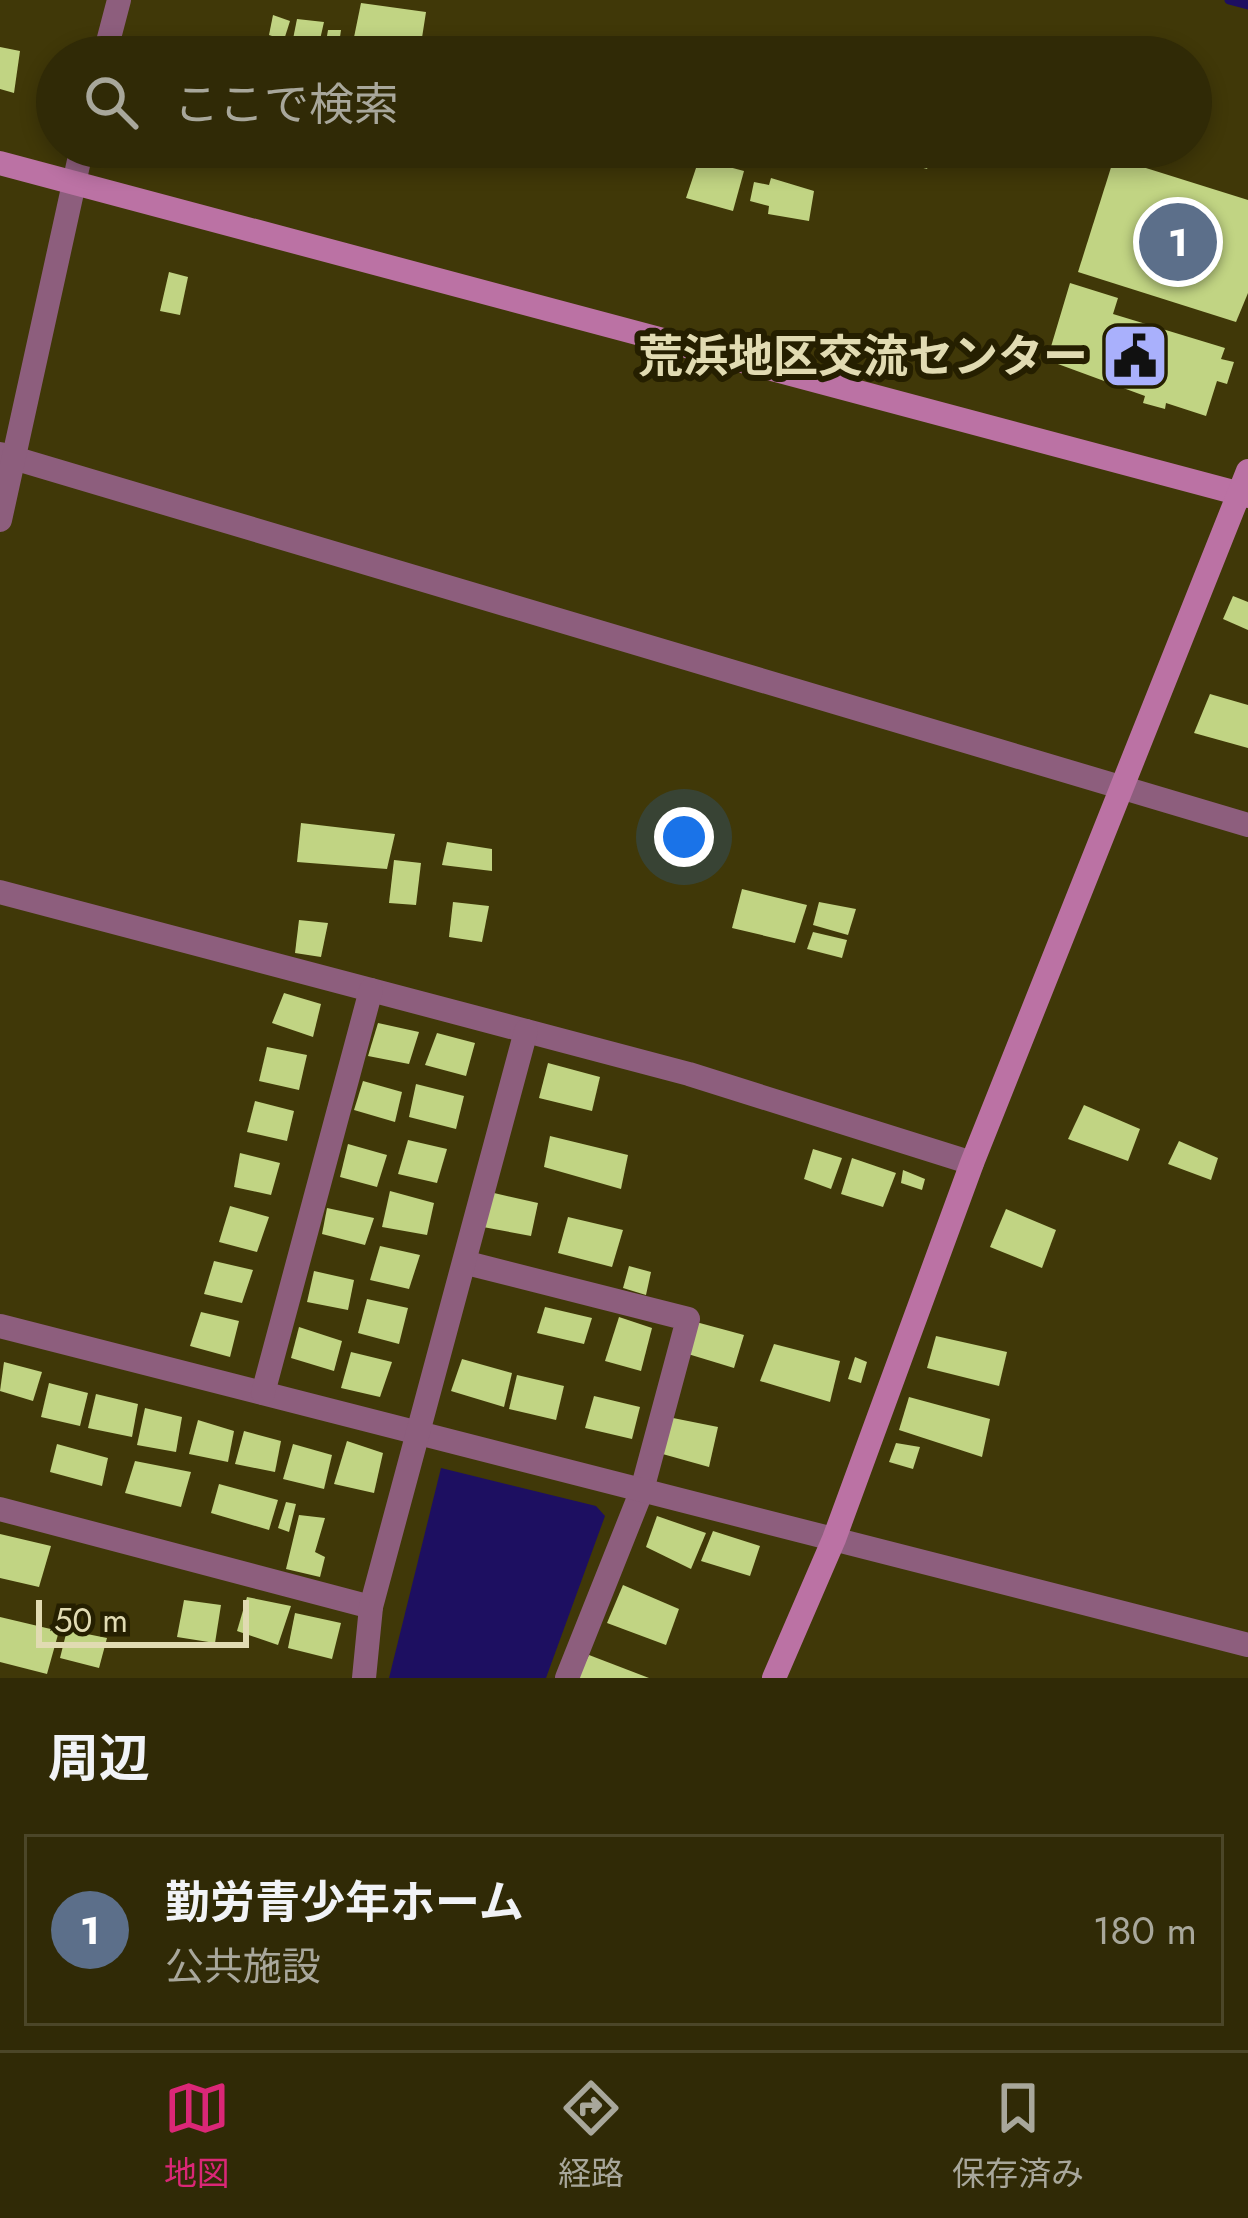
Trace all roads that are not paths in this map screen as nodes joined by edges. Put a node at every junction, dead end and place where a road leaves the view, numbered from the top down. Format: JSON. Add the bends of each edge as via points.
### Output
{"nodes":[{"id":1,"x":118,"y":0,"type":"edge"},
{"id":2,"x":109,"y":36,"type":"edge"},
{"id":3,"x":0,"y":163,"type":"edge"},
{"id":4,"x":77,"y":168,"type":"edge"},
{"id":5,"x":73,"y":182,"type":"junction"},
{"id":6,"x":7,"y":456,"type":"edge"},
{"id":7,"x":1245,"y":487,"type":"edge"},
{"id":8,"x":0,"y":520,"type":"edge"},
{"id":9,"x":1124,"y":788,"type":"junction"},
{"id":10,"x":1248,"y":825,"type":"edge"},
{"id":11,"x":0,"y":892,"type":"edge"},
{"id":12,"x":371,"y":990,"type":"junction"},
{"id":13,"x":526,"y":1031,"type":"junction"},
{"id":14,"x":971,"y":1162,"type":"junction"},
{"id":15,"x":466,"y":1262,"type":"junction"},
{"id":16,"x":0,"y":1326,"type":"edge"},
{"id":17,"x":263,"y":1393,"type":"junction"},
{"id":18,"x":422,"y":1433,"type":"junction"},
{"id":19,"x":642,"y":1490,"type":"junction"},
{"id":20,"x":0,"y":1509,"type":"edge"},
{"id":21,"x":834,"y":1539,"type":"junction"},
{"id":22,"x":371,"y":1607,"type":"junction"},
{"id":23,"x":1248,"y":1645,"type":"edge"},
{"id":24,"x":364,"y":1678,"type":"edge"},
{"id":25,"x":567,"y":1678,"type":"edge"},
{"id":26,"x":774,"y":1678,"type":"edge"}],
"edges":[{"from":1,"to":2,"type":"street"},
{"from":3,"to":5,"type":"street"},
{"from":4,"to":5,"type":"street"},
{"from":5,"to":6,"type":"street"},
{"from":5,"to":7,"type":"street"},
{"from":6,"to":8,"type":"street"},
{"from":6,"to":9,"type":"street"},
{"from":7,"to":9,"type":"street"},
{"from":9,"to":10,"type":"street"},
{"from":9,"to":14,"type":"street"},
{"from":11,"to":12,"type":"street"},
{"from":12,"to":13,"type":"street"},
{"from":12,"to":17,"type":"street"},
{"from":13,"to":14,"type":"street"},
{"from":13,"to":15,"type":"street"},
{"from":14,"to":21,"type":"street"},
{"from":15,"to":18,"type":"street"},
{"from":15,"to":19,"type":"street","via":[[688,1319]]},
{"from":16,"to":17,"type":"street"},
{"from":17,"to":18,"type":"street"},
{"from":18,"to":19,"type":"street"},
{"from":18,"to":22,"type":"street"},
{"from":19,"to":21,"type":"street"},
{"from":19,"to":25,"type":"street"},
{"from":20,"to":22,"type":"street"},
{"from":21,"to":23,"type":"street"},
{"from":21,"to":26,"type":"street"},
{"from":22,"to":24,"type":"street"}]}
